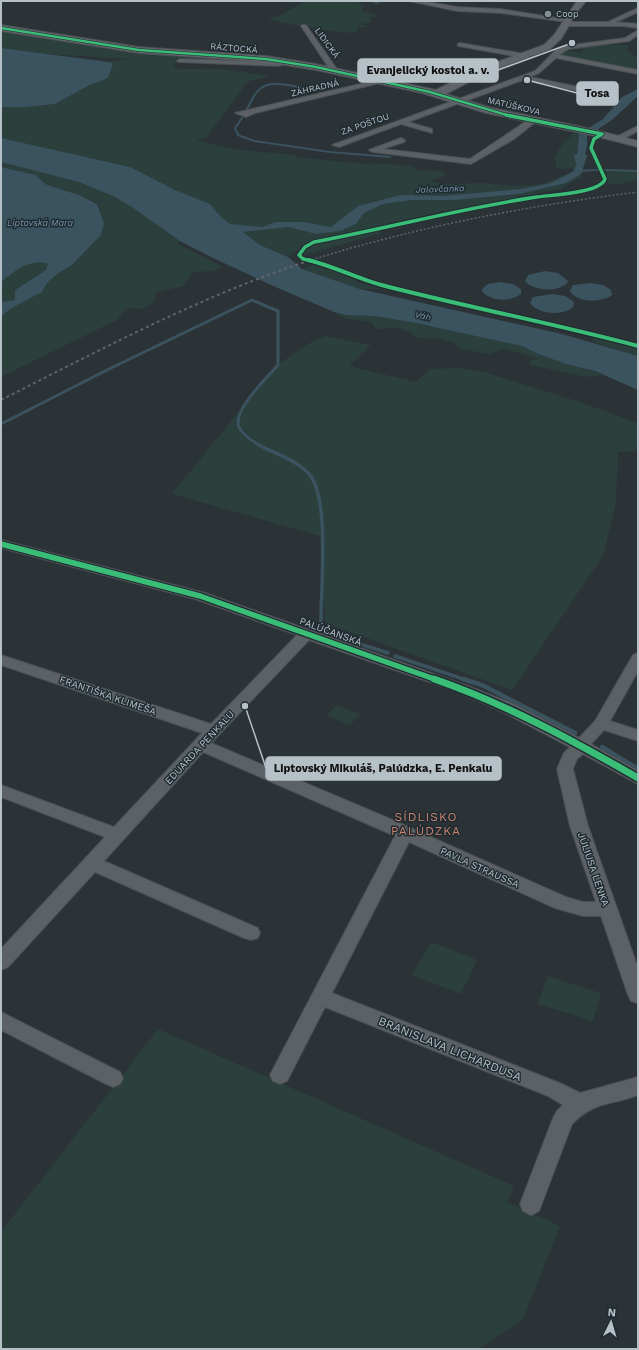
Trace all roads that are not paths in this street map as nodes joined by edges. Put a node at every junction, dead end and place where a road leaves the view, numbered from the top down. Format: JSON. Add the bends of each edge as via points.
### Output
{"nodes":[{"id":1,"x":412,"y":1,"type":"edge"},
{"id":2,"x":435,"y":1,"type":"edge"},
{"id":3,"x":582,"y":1,"type":"edge"},
{"id":4,"x":428,"y":4,"type":"junction"},
{"id":5,"x":477,"y":4,"type":"dead end"},
{"id":6,"x":464,"y":9,"type":"junction"},
{"id":7,"x":638,"y":10,"type":"edge"},
{"id":8,"x":608,"y":24,"type":"junction"},
{"id":9,"x":562,"y":25,"type":"junction"},
{"id":10,"x":304,"y":26,"type":"dead end"},
{"id":11,"x":638,"y":26,"type":"edge"},
{"id":12,"x":1,"y":28,"type":"edge"},
{"id":13,"x":597,"y":32,"type":"dead end"},
{"id":14,"x":638,"y":32,"type":"edge"},
{"id":15,"x":590,"y":37,"type":"dead end"},
{"id":16,"x":581,"y":44,"type":"junction"},
{"id":17,"x":460,"y":45,"type":"dead end"},
{"id":18,"x":552,"y":50,"type":"junction"},
{"id":19,"x":525,"y":56,"type":"junction"},
{"id":20,"x":180,"y":61,"type":"dead end"},
{"id":21,"x":288,"y":62,"type":"junction"},
{"id":22,"x":331,"y":70,"type":"junction"},
{"id":23,"x":638,"y":72,"type":"edge"},
{"id":24,"x":523,"y":78,"type":"junction"},
{"id":25,"x":382,"y":81,"type":"junction"},
{"id":26,"x":424,"y":90,"type":"junction"},
{"id":27,"x":449,"y":91,"type":"junction"},
{"id":28,"x":595,"y":93,"type":"dead end"},
{"id":29,"x":459,"y":102,"type":"junction"},
{"id":30,"x":253,"y":111,"type":"dead end"},
{"id":31,"x":534,"y":120,"type":"junction"},
{"id":32,"x":401,"y":122,"type":"junction"},
{"id":33,"x":638,"y":128,"type":"edge"},
{"id":34,"x":429,"y":131,"type":"dead end"},
{"id":35,"x":618,"y":138,"type":"junction"},
{"id":36,"x":401,"y":140,"type":"dead end"},
{"id":37,"x":638,"y":144,"type":"edge"},
{"id":38,"x":336,"y":145,"type":"dead end"},
{"id":39,"x":1,"y":544,"type":"edge"},
{"id":40,"x":306,"y":633,"type":"junction"},
{"id":41,"x":638,"y":658,"type":"edge"},
{"id":42,"x":1,"y":660,"type":"edge"},
{"id":43,"x":601,"y":724,"type":"junction"},
{"id":44,"x":214,"y":731,"type":"junction"},
{"id":45,"x":638,"y":736,"type":"edge"},
{"id":46,"x":200,"y":745,"type":"junction"},
{"id":47,"x":580,"y":745,"type":"junction"},
{"id":48,"x":638,"y":778,"type":"edge"},
{"id":49,"x":1,"y":792,"type":"edge"},
{"id":50,"x":405,"y":834,"type":"junction"},
{"id":51,"x":117,"y":835,"type":"junction"},
{"id":52,"x":92,"y":863,"type":"junction"},
{"id":53,"x":608,"y":909,"type":"junction"},
{"id":54,"x":251,"y":933,"type":"dead end"},
{"id":55,"x":1,"y":962,"type":"edge"},
{"id":56,"x":638,"y":995,"type":"edge"},
{"id":57,"x":320,"y":997,"type":"junction"},
{"id":58,"x":1,"y":1020,"type":"edge"},
{"id":59,"x":280,"y":1074,"type":"dead end"},
{"id":60,"x":113,"y":1078,"type":"dead end"},
{"id":61,"x":637,"y":1089,"type":"edge"},
{"id":62,"x":579,"y":1103,"type":"junction"},
{"id":63,"x":531,"y":1204,"type":"dead end"}],
"edges":[{"from":1,"to":4,"type":"street"},
{"from":2,"to":4,"type":"street"},
{"from":3,"to":9,"type":"main road"},
{"from":4,"to":6,"type":"street"},
{"from":5,"to":6,"type":"street"},
{"from":6,"to":9,"type":"street","via":[[502,9]]},
{"from":7,"to":8,"type":"street"},
{"from":8,"to":9,"type":"street"},
{"from":8,"to":11,"type":"street"},
{"from":8,"to":13,"type":"street"},
{"from":9,"to":18,"type":"main road"},
{"from":10,"to":22,"type":"street","name":"LIDICKÁ","via":[[333,68]]},
{"from":12,"to":21,"type":"main road","name":"RÁZTOCKÁ","via":[[143,50]]},
{"from":14,"to":16,"type":"street","name":"ZA POŠTOU","via":[[627,40]]},
{"from":15,"to":16,"type":"street"},
{"from":16,"to":18,"type":"street","name":"ZA POŠTOU"},
{"from":17,"to":19,"type":"street"},
{"from":18,"to":19,"type":"main road"},
{"from":18,"to":23,"type":"street"},
{"from":18,"to":24,"type":"street","name":"ZA POŠTOU","via":[[537,72]]},
{"from":19,"to":27,"type":"main road","via":[[482,71]]},
{"from":20,"to":21,"type":"street","via":[[278,64]]},
{"from":21,"to":22,"type":"main road","name":"RÁZTOCKÁ"},
{"from":22,"to":25,"type":"main road","name":"RÁZTOCKÁ"},
{"from":24,"to":28,"type":"street"},
{"from":24,"to":29,"type":"street","name":"ZA POŠTOU"},
{"from":25,"to":26,"type":"main road","name":"RÁZTOCKÁ"},
{"from":25,"to":30,"type":"street","name":"ZÁHRADNÁ"},
{"from":26,"to":27,"type":"main road"},
{"from":26,"to":27,"type":"main road","name":"MATÚŠKOVA","via":[[437,94]]},
{"from":27,"to":29,"type":"main road","name":"MATÚŠKOVA"},
{"from":29,"to":31,"type":"main road","name":"MATÚŠKOVA"},
{"from":29,"to":32,"type":"street","name":"ZA POŠTOU"},
{"from":31,"to":35,"type":"main road","name":"MATÚŠKOVA"},
{"from":31,"to":36,"type":"street","via":[[471,162],[373,150]]},
{"from":32,"to":34,"type":"street","name":"ZA POŠTOU"},
{"from":32,"to":38,"type":"street","name":"ZA POŠTOU"},
{"from":33,"to":35,"type":"street"},
{"from":35,"to":37,"type":"main road","name":"MATÚŠKOVA"},
{"from":39,"to":40,"type":"street","name":"PALÚČANSKÁ","via":[[200,596]]},
{"from":40,"to":44,"type":"street","name":"EDUARDA PENKALU"},
{"from":40,"to":47,"type":"street","name":"PALÚČANSKÁ","via":[[463,689],[506,707]]},
{"from":41,"to":43,"type":"street","name":"JÚLIUSA LENKA"},
{"from":42,"to":44,"type":"street","name":"FRANTIŠKA KLIMEŠA"},
{"from":43,"to":45,"type":"street"},
{"from":43,"to":47,"type":"street","name":"JÚLIUSA LENKA"},
{"from":44,"to":46,"type":"street","name":"EDUARDA PENKALU"},
{"from":46,"to":50,"type":"street","name":"PAVLA STRAUSSA","via":[[358,810]]},
{"from":46,"to":51,"type":"street","name":"EDUARDA PENKALU"},
{"from":47,"to":48,"type":"street","name":"PALÚČANSKÁ"},
{"from":47,"to":53,"type":"street","name":"JÚLIUSA LENKA","via":[[570,756],[565,769],[579,826]]},
{"from":49,"to":51,"type":"street"},
{"from":50,"to":53,"type":"street","name":"PAVLA STRAUSSA","via":[[561,903],[583,909]]},
{"from":50,"to":57,"type":"street"},
{"from":51,"to":52,"type":"street","name":"EDUARDA PENKALU"},
{"from":52,"to":54,"type":"street"},
{"from":52,"to":55,"type":"street","name":"EDUARDA PENKALU"},
{"from":53,"to":56,"type":"street","name":"JÚLIUSA LENKA"},
{"from":57,"to":59,"type":"street"},
{"from":57,"to":62,"type":"street","name":"BRANISLAVA LICHARDUSA","via":[[555,1090]]},
{"from":58,"to":60,"type":"street"},
{"from":61,"to":62,"type":"street","via":[[599,1095]]},
{"from":62,"to":63,"type":"street","via":[[564,1118]]}]}
